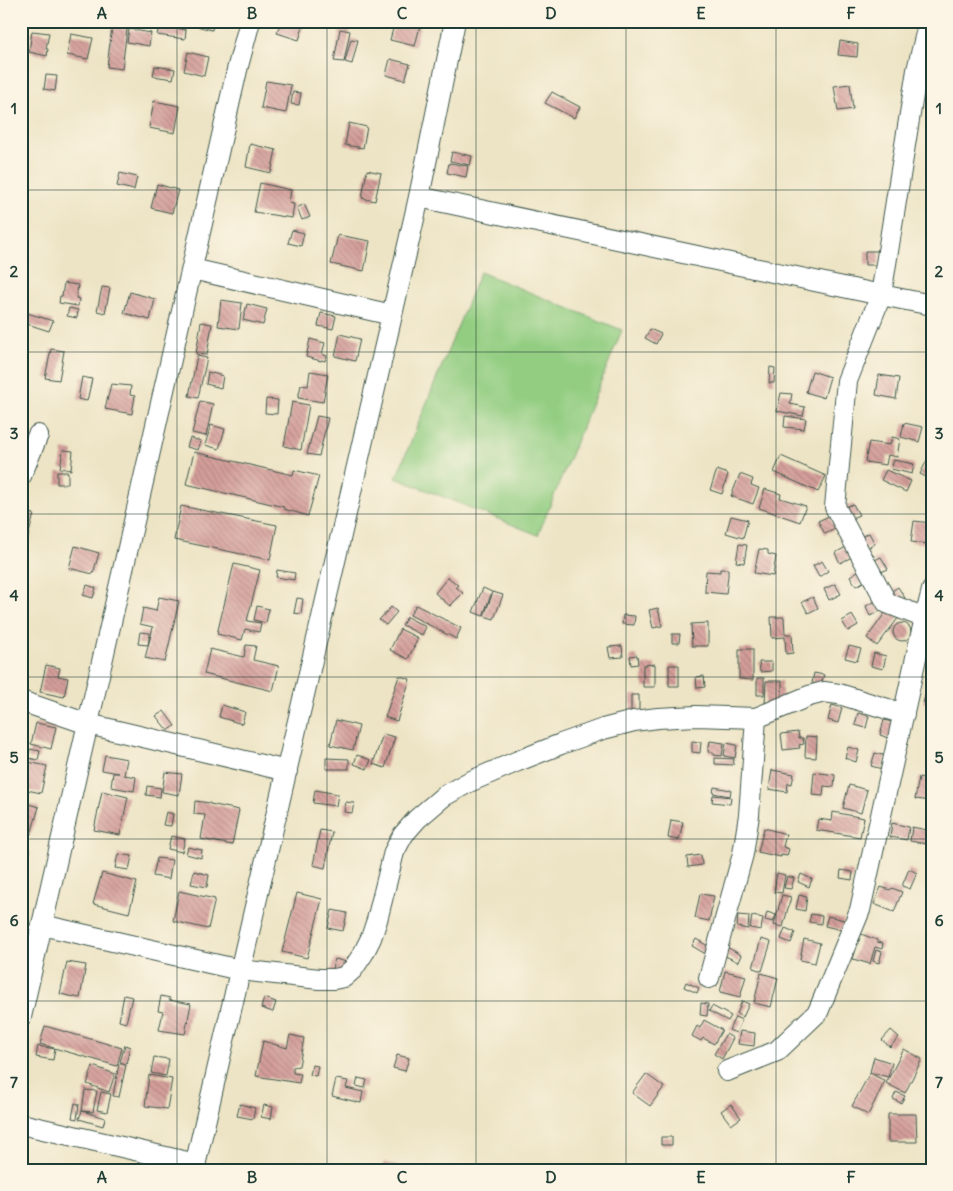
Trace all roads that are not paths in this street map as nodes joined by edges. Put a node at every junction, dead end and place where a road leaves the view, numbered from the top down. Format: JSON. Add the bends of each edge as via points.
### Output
{"nodes":[{"id":1,"x":250,"y":21,"type":"edge"},
{"id":2,"x":455,"y":21,"type":"edge"},
{"id":3,"x":929,"y":21,"type":"edge"},
{"id":4,"x":419,"y":197,"type":"junction"},
{"id":5,"x":192,"y":269,"type":"junction"},
{"id":6,"x":881,"y":295,"type":"junction"},
{"id":7,"x":932,"y":304,"type":"edge"},
{"id":8,"x":392,"y":315,"type":"junction"},
{"id":9,"x":38,"y":435,"type":"dead end"},
{"id":10,"x":21,"y":476,"type":"edge"},
{"id":11,"x":932,"y":590,"type":"edge"},
{"id":12,"x":926,"y":631,"type":"edge"},
{"id":13,"x":21,"y":701,"type":"edge"},
{"id":14,"x":904,"y":714,"type":"junction"},
{"id":15,"x":756,"y":718,"type":"junction"},
{"id":16,"x":88,"y":724,"type":"junction"},
{"id":17,"x":286,"y":771,"type":"junction"},
{"id":18,"x":42,"y":925,"type":"junction"},
{"id":19,"x":240,"y":970,"type":"junction"},
{"id":20,"x":709,"y":978,"type":"dead end"},
{"id":21,"x":21,"y":1017,"type":"edge"},
{"id":22,"x":727,"y":1071,"type":"dead end"},
{"id":23,"x":21,"y":1124,"type":"edge"},
{"id":24,"x":195,"y":1167,"type":"edge"}],
"edges":[{"from":1,"to":5,"type":"street"},
{"from":2,"to":4,"type":"street"},
{"from":3,"to":6,"type":"street","via":[[917,70]]},
{"from":4,"to":6,"type":"street"},
{"from":4,"to":8,"type":"street"},
{"from":5,"to":8,"type":"street"},
{"from":5,"to":16,"type":"street"},
{"from":6,"to":7,"type":"street"},
{"from":6,"to":12,"type":"street","via":[[847,381],[835,507],[887,603]]},
{"from":8,"to":17,"type":"street"},
{"from":9,"to":10,"type":"street"},
{"from":11,"to":12,"type":"street"},
{"from":12,"to":14,"type":"street"},
{"from":13,"to":16,"type":"street"},
{"from":14,"to":15,"type":"street","via":[[824,692]]},
{"from":14,"to":22,"type":"street","via":[[860,910],[818,1012],[777,1051]]},
{"from":15,"to":19,"type":"street","via":[[696,716],[634,721],[570,741],[469,782],[444,796],[403,836],[394,852],[371,938],[353,969],[344,977],[319,979]]},
{"from":15,"to":20,"type":"street","via":[[743,854]]},
{"from":16,"to":17,"type":"street"},
{"from":16,"to":18,"type":"street"},
{"from":17,"to":19,"type":"street"},
{"from":18,"to":19,"type":"street"},
{"from":18,"to":21,"type":"street"},
{"from":19,"to":24,"type":"street"},
{"from":23,"to":24,"type":"street"}]}
